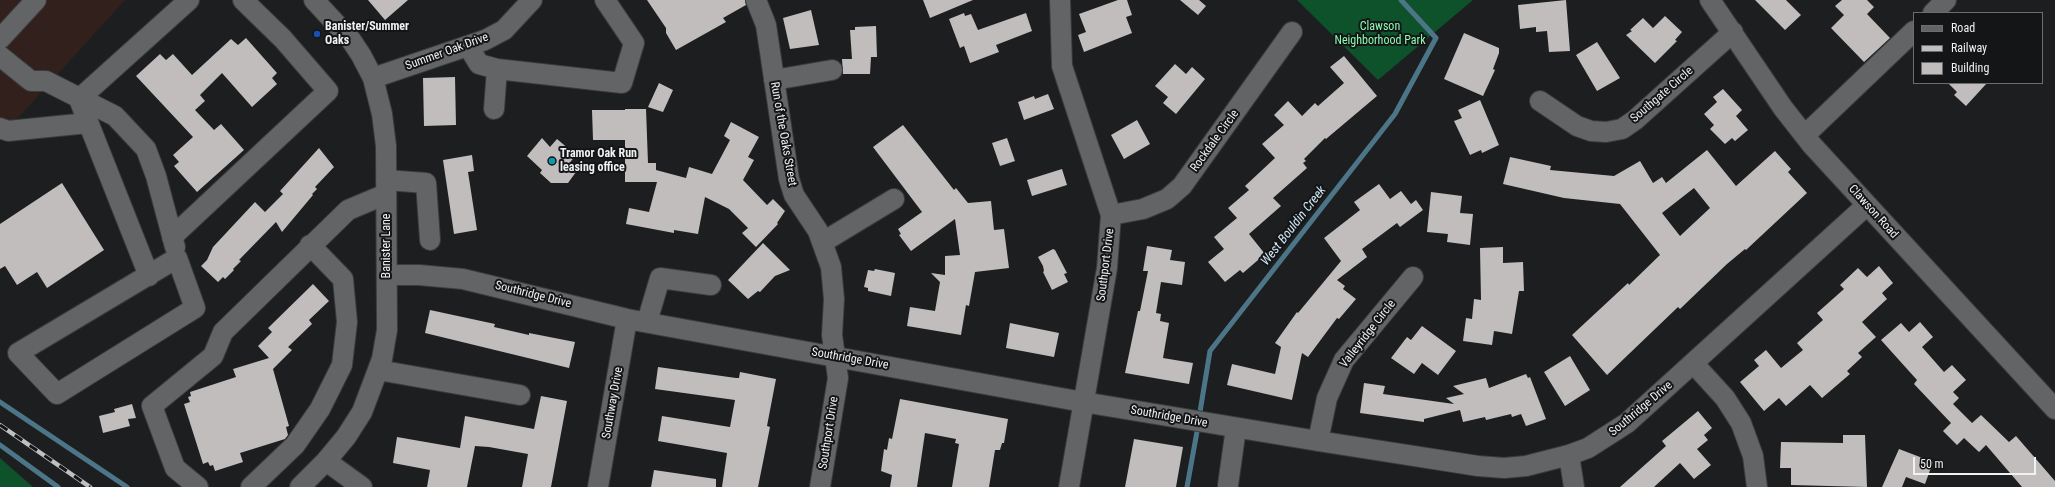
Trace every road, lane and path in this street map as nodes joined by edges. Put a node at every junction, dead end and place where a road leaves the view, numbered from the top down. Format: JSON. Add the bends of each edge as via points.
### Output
{"nodes":[{"id":1,"x":36,"y":0,"type":"edge"},
{"id":2,"x":189,"y":0,"type":"edge"},
{"id":3,"x":243,"y":0,"type":"edge"},
{"id":4,"x":314,"y":0,"type":"edge"},
{"id":5,"x":532,"y":0,"type":"edge"},
{"id":6,"x":605,"y":0,"type":"edge"},
{"id":7,"x":1060,"y":0,"type":"edge"},
{"id":8,"x":1710,"y":0,"type":"edge"},
{"id":9,"x":1946,"y":0,"type":"edge"},
{"id":10,"x":758,"y":1,"type":"edge"},
{"id":11,"x":1934,"y":12,"type":"edge"},
{"id":12,"x":1292,"y":32,"type":"dead end"},
{"id":13,"x":1733,"y":32,"type":"junction"},
{"id":14,"x":1913,"y":32,"type":"edge"},
{"id":15,"x":0,"y":39,"type":"edge"},
{"id":16,"x":468,"y":46,"type":"junction"},
{"id":17,"x":0,"y":56,"type":"edge"},
{"id":18,"x":497,"y":69,"type":"junction"},
{"id":19,"x":832,"y":70,"type":"dead end"},
{"id":20,"x":373,"y":78,"type":"junction"},
{"id":21,"x":774,"y":80,"type":"junction"},
{"id":22,"x":79,"y":98,"type":"junction"},
{"id":23,"x":1540,"y":101,"type":"dead end"},
{"id":24,"x":494,"y":109,"type":"dead end"},
{"id":25,"x":88,"y":123,"type":"junction"},
{"id":26,"x":0,"y":128,"type":"edge"},
{"id":27,"x":1805,"y":135,"type":"junction"},
{"id":28,"x":386,"y":187,"type":"junction"},
{"id":29,"x":894,"y":199,"type":"dead end"},
{"id":30,"x":1866,"y":205,"type":"junction"},
{"id":31,"x":1111,"y":215,"type":"junction"},
{"id":32,"x":172,"y":238,"type":"junction"},
{"id":33,"x":430,"y":240,"type":"dead end"},
{"id":34,"x":823,"y":242,"type":"junction"},
{"id":35,"x":310,"y":245,"type":"junction"},
{"id":36,"x":177,"y":258,"type":"junction"},
{"id":37,"x":387,"y":275,"type":"junction"},
{"id":38,"x":148,"y":276,"type":"junction"},
{"id":39,"x":1414,"y":277,"type":"dead end"},
{"id":40,"x":711,"y":285,"type":"dead end"},
{"id":41,"x":627,"y":319,"type":"junction"},
{"id":42,"x":647,"y":322,"type":"junction"},
{"id":43,"x":835,"y":356,"type":"junction"},
{"id":44,"x":1693,"y":363,"type":"junction"},
{"id":45,"x":378,"y":370,"type":"junction"},
{"id":46,"x":520,"y":395,"type":"dead end"},
{"id":47,"x":1083,"y":402,"type":"junction"},
{"id":48,"x":2055,"y":409,"type":"edge"},
{"id":49,"x":1236,"y":428,"type":"junction"},
{"id":50,"x":1318,"y":441,"type":"junction"},
{"id":51,"x":1569,"y":455,"type":"junction"},
{"id":52,"x":326,"y":461,"type":"junction"},
{"id":53,"x":1231,"y":486,"type":"edge"},
{"id":54,"x":198,"y":487,"type":"edge"},
{"id":55,"x":251,"y":487,"type":"edge"},
{"id":56,"x":300,"y":487,"type":"edge"},
{"id":57,"x":362,"y":487,"type":"edge"},
{"id":58,"x":598,"y":487,"type":"edge"},
{"id":59,"x":820,"y":487,"type":"edge"},
{"id":60,"x":1069,"y":487,"type":"edge"},
{"id":61,"x":1574,"y":487,"type":"edge"},
{"id":62,"x":1757,"y":487,"type":"edge"}],
"edges":[{"from":1,"to":15,"type":"street"},
{"from":2,"to":22,"type":"street"},
{"from":3,"to":32,"type":"street","via":[[283,39],[328,91]]},
{"from":4,"to":20,"type":"street","name":"Banister Lane","via":[[351,40]]},
{"from":5,"to":16,"type":"street","name":"Summer Oak Drive","via":[[504,30]]},
{"from":6,"to":18,"type":"street","via":[[634,43],[622,83]]},
{"from":7,"to":31,"type":"street","name":"Southport Drive","via":[[1062,66]]},
{"from":8,"to":13,"type":"street","name":"Clawson Road"},
{"from":9,"to":11,"type":"street"},
{"from":10,"to":21,"type":"street","name":"Run of the Oaks Street","via":[[766,25]]},
{"from":12,"to":31,"type":"street","name":"Rockdale Circle","via":[[1182,186],[1167,199],[1143,209]]},
{"from":13,"to":23,"type":"street","name":"Southgate Circle","via":[[1622,129],[1591,131],[1577,126]]},
{"from":13,"to":27,"type":"street","name":"Clawson Road","via":[[1783,108]]},
{"from":14,"to":27,"type":"street"},
{"from":16,"to":18,"type":"street","via":[[479,64]]},
{"from":16,"to":20,"type":"street","name":"Summer Oak Drive"},
{"from":17,"to":22,"type":"street","via":[[31,81],[46,82]]},
{"from":18,"to":24,"type":"street"},
{"from":19,"to":21,"type":"street"},
{"from":20,"to":28,"type":"street","name":"Banister Lane","via":[[382,114]]},
{"from":21,"to":34,"type":"street","name":"Run of the Oaks Street","via":[[789,179],[794,195]]},
{"from":22,"to":25,"type":"street"},
{"from":22,"to":32,"type":"street","via":[[115,116],[146,149],[156,176]]},
{"from":25,"to":26,"type":"street","via":[[8,131]]},
{"from":25,"to":38,"type":"street"},
{"from":27,"to":30,"type":"street","name":"Clawson Road"},
{"from":28,"to":33,"type":"street","via":[[426,183]]},
{"from":28,"to":35,"type":"street","via":[[348,210]]},
{"from":28,"to":37,"type":"street","name":"Banister Lane"},
{"from":29,"to":34,"type":"street"},
{"from":30,"to":44,"type":"street","name":"Southridge Drive"},
{"from":30,"to":48,"type":"street","name":"Clawson Road"},
{"from":31,"to":47,"type":"street","name":"Southport Drive","via":[[1108,268]]},
{"from":32,"to":36,"type":"street"},
{"from":34,"to":43,"type":"street","name":"Run of the Oaks Street","via":[[833,283],[832,335]]},
{"from":35,"to":54,"type":"street","via":[[223,332],[213,356],[152,406],[175,468]]},
{"from":35,"to":55,"type":"street","via":[[343,279],[347,322],[342,365],[320,409],[295,445]]},
{"from":36,"to":38,"type":"street"},
{"from":36,"to":38,"type":"street","via":[[195,308],[57,394],[18,353]]},
{"from":37,"to":41,"type":"street","name":"Southridge Drive","via":[[463,279]]},
{"from":37,"to":45,"type":"street","name":"Banister Lane","via":[[387,330]]},
{"from":39,"to":50,"type":"street","name":"Valleyridge Circle","via":[[1344,360],[1327,398]]},
{"from":40,"to":42,"type":"street","via":[[660,278]]},
{"from":41,"to":42,"type":"street","name":"Southridge Drive"},
{"from":41,"to":58,"type":"street","name":"Southway Drive"},
{"from":42,"to":43,"type":"street","name":"Southridge Drive"},
{"from":43,"to":47,"type":"street","name":"Southridge Drive"},
{"from":43,"to":59,"type":"street","name":"Southport Drive","via":[[838,378]]},
{"from":44,"to":51,"type":"street","name":"Southridge Drive","via":[[1627,423],[1588,448]]},
{"from":44,"to":62,"type":"street","via":[[1725,398],[1741,423],[1753,456]]},
{"from":45,"to":46,"type":"street"},
{"from":45,"to":52,"type":"street","name":"Banister Lane","via":[[362,412]]},
{"from":47,"to":49,"type":"street","name":"Southridge Drive"},
{"from":47,"to":60,"type":"street","name":"Southport Drive"},
{"from":49,"to":50,"type":"street","name":"Southridge Drive"},
{"from":49,"to":53,"type":"street"},
{"from":50,"to":51,"type":"street","name":"Southridge Drive","via":[[1504,468],[1526,466]]},
{"from":51,"to":61,"type":"street"},
{"from":52,"to":56,"type":"street","name":"Banister Lane"},
{"from":52,"to":57,"type":"street"}]}
